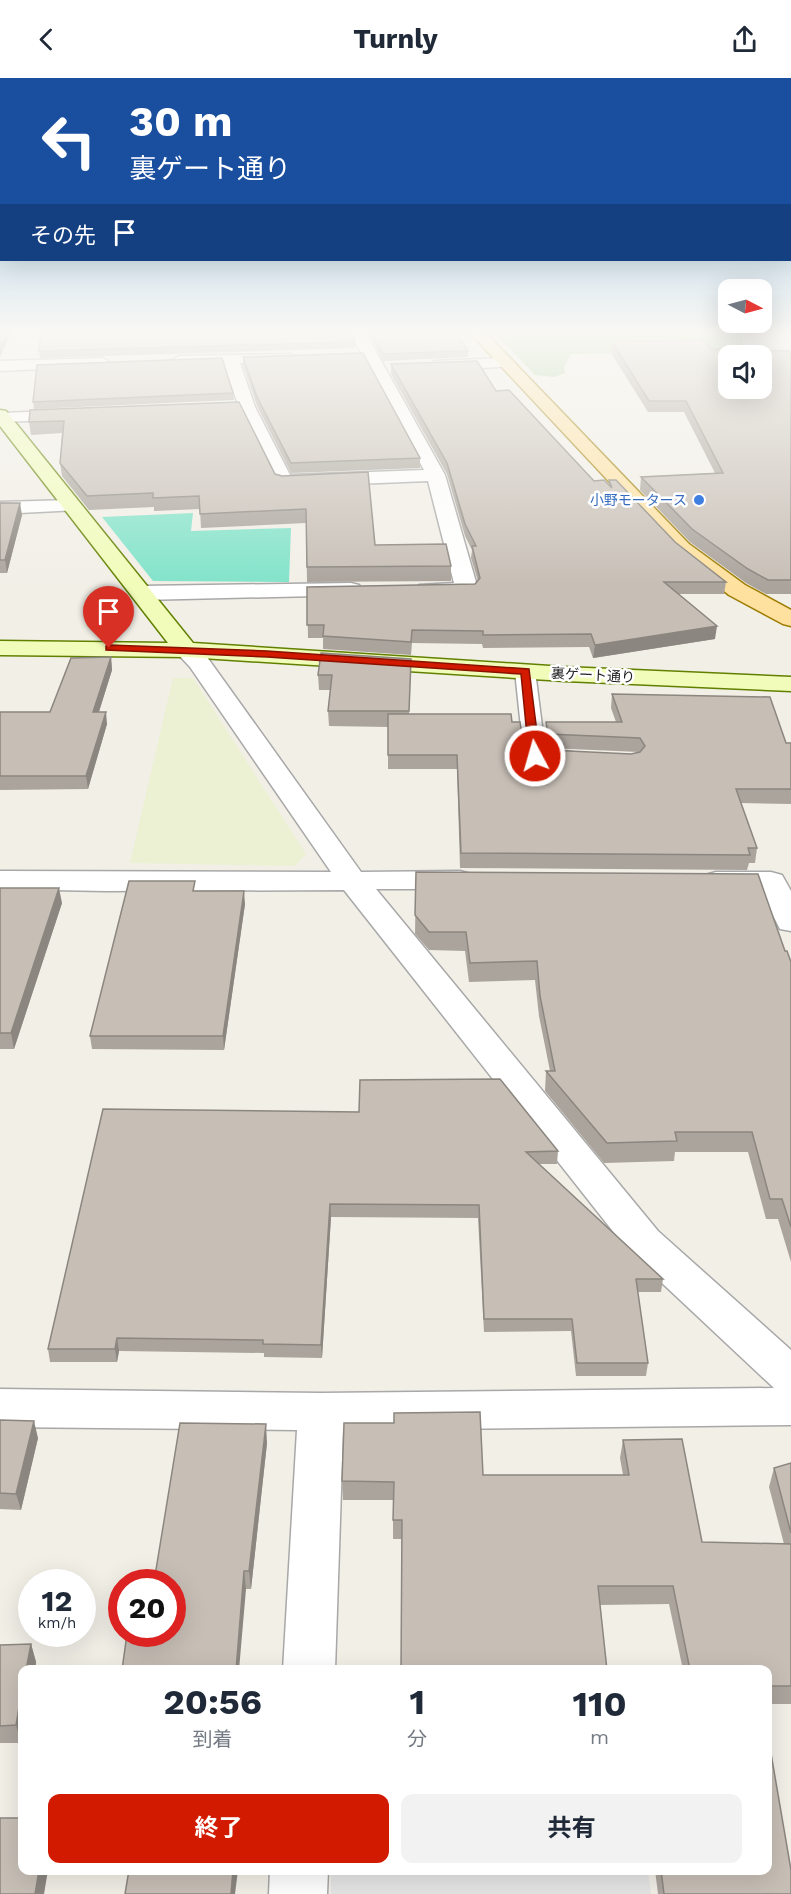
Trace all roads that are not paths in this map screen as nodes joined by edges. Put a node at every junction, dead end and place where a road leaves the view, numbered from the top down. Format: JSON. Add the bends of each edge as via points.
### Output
{"nodes":[{"id":1,"x":1,"y":417,"type":"edge"},
{"id":2,"x":253,"y":417,"type":"edge"},
{"id":3,"x":404,"y":417,"type":"edge"},
{"id":4,"x":557,"y":417,"type":"edge"},
{"id":5,"x":436,"y":475,"type":"junction"},
{"id":6,"x":71,"y":506,"type":"junction"},
{"id":7,"x":0,"y":508,"type":"edge"},
{"id":8,"x":374,"y":590,"type":"edge"},
{"id":9,"x":409,"y":590,"type":"edge"},
{"id":10,"x":142,"y":593,"type":"junction"},
{"id":11,"x":791,"y":619,"type":"edge"},
{"id":12,"x":0,"y":648,"type":"edge"},
{"id":13,"x":186,"y":650,"type":"junction"},
{"id":14,"x":525,"y":671,"type":"junction"},
{"id":15,"x":791,"y":684,"type":"edge"},
{"id":16,"x":582,"y":758,"type":"edge"},
{"id":17,"x":351,"y":879,"type":"junction"},
{"id":18,"x":0,"y":880,"type":"edge"},
{"id":19,"x":491,"y":880,"type":"edge"},
{"id":20,"x":690,"y":880,"type":"edge"},
{"id":21,"x":791,"y":922,"type":"edge"},
{"id":22,"x":791,"y":1376,"type":"edge"},
{"id":23,"x":791,"y":1406,"type":"edge"},
{"id":24,"x":0,"y":1408,"type":"edge"},
{"id":25,"x":321,"y":1412,"type":"junction"},
{"id":26,"x":309,"y":1665,"type":"edge"},
{"id":27,"x":299,"y":1875,"type":"edge"},
{"id":28,"x":298,"y":1894,"type":"edge"}],
"edges":[{"from":1,"to":6,"type":"street"},
{"from":2,"to":5,"type":"street","via":[[283,481]]},
{"from":3,"to":5,"type":"street"},
{"from":4,"to":11,"type":"main road","via":[[682,548],[736,590]]},
{"from":5,"to":9,"type":"street","via":[[467,589]]},
{"from":6,"to":7,"type":"street"},
{"from":6,"to":10,"type":"street"},
{"from":8,"to":10,"type":"street"},
{"from":10,"to":13,"type":"street"},
{"from":12,"to":13,"type":"street","name":"裏ゲート通り"},
{"from":13,"to":14,"type":"street","name":"裏ゲート通り"},
{"from":13,"to":17,"type":"street","via":[[199,662]]},
{"from":14,"to":15,"type":"street","name":"裏ゲート通り"},
{"from":14,"to":16,"type":"lane","via":[[535,756]]},
{"from":17,"to":18,"type":"street"},
{"from":17,"to":19,"type":"street"},
{"from":17,"to":22,"type":"street","via":[[644,1242]]},
{"from":20,"to":21,"type":"street","via":[[771,881]]},
{"from":23,"to":25,"type":"street"},
{"from":24,"to":25,"type":"street"},
{"from":25,"to":26,"type":"street"},
{"from":27,"to":28,"type":"street"}]}
